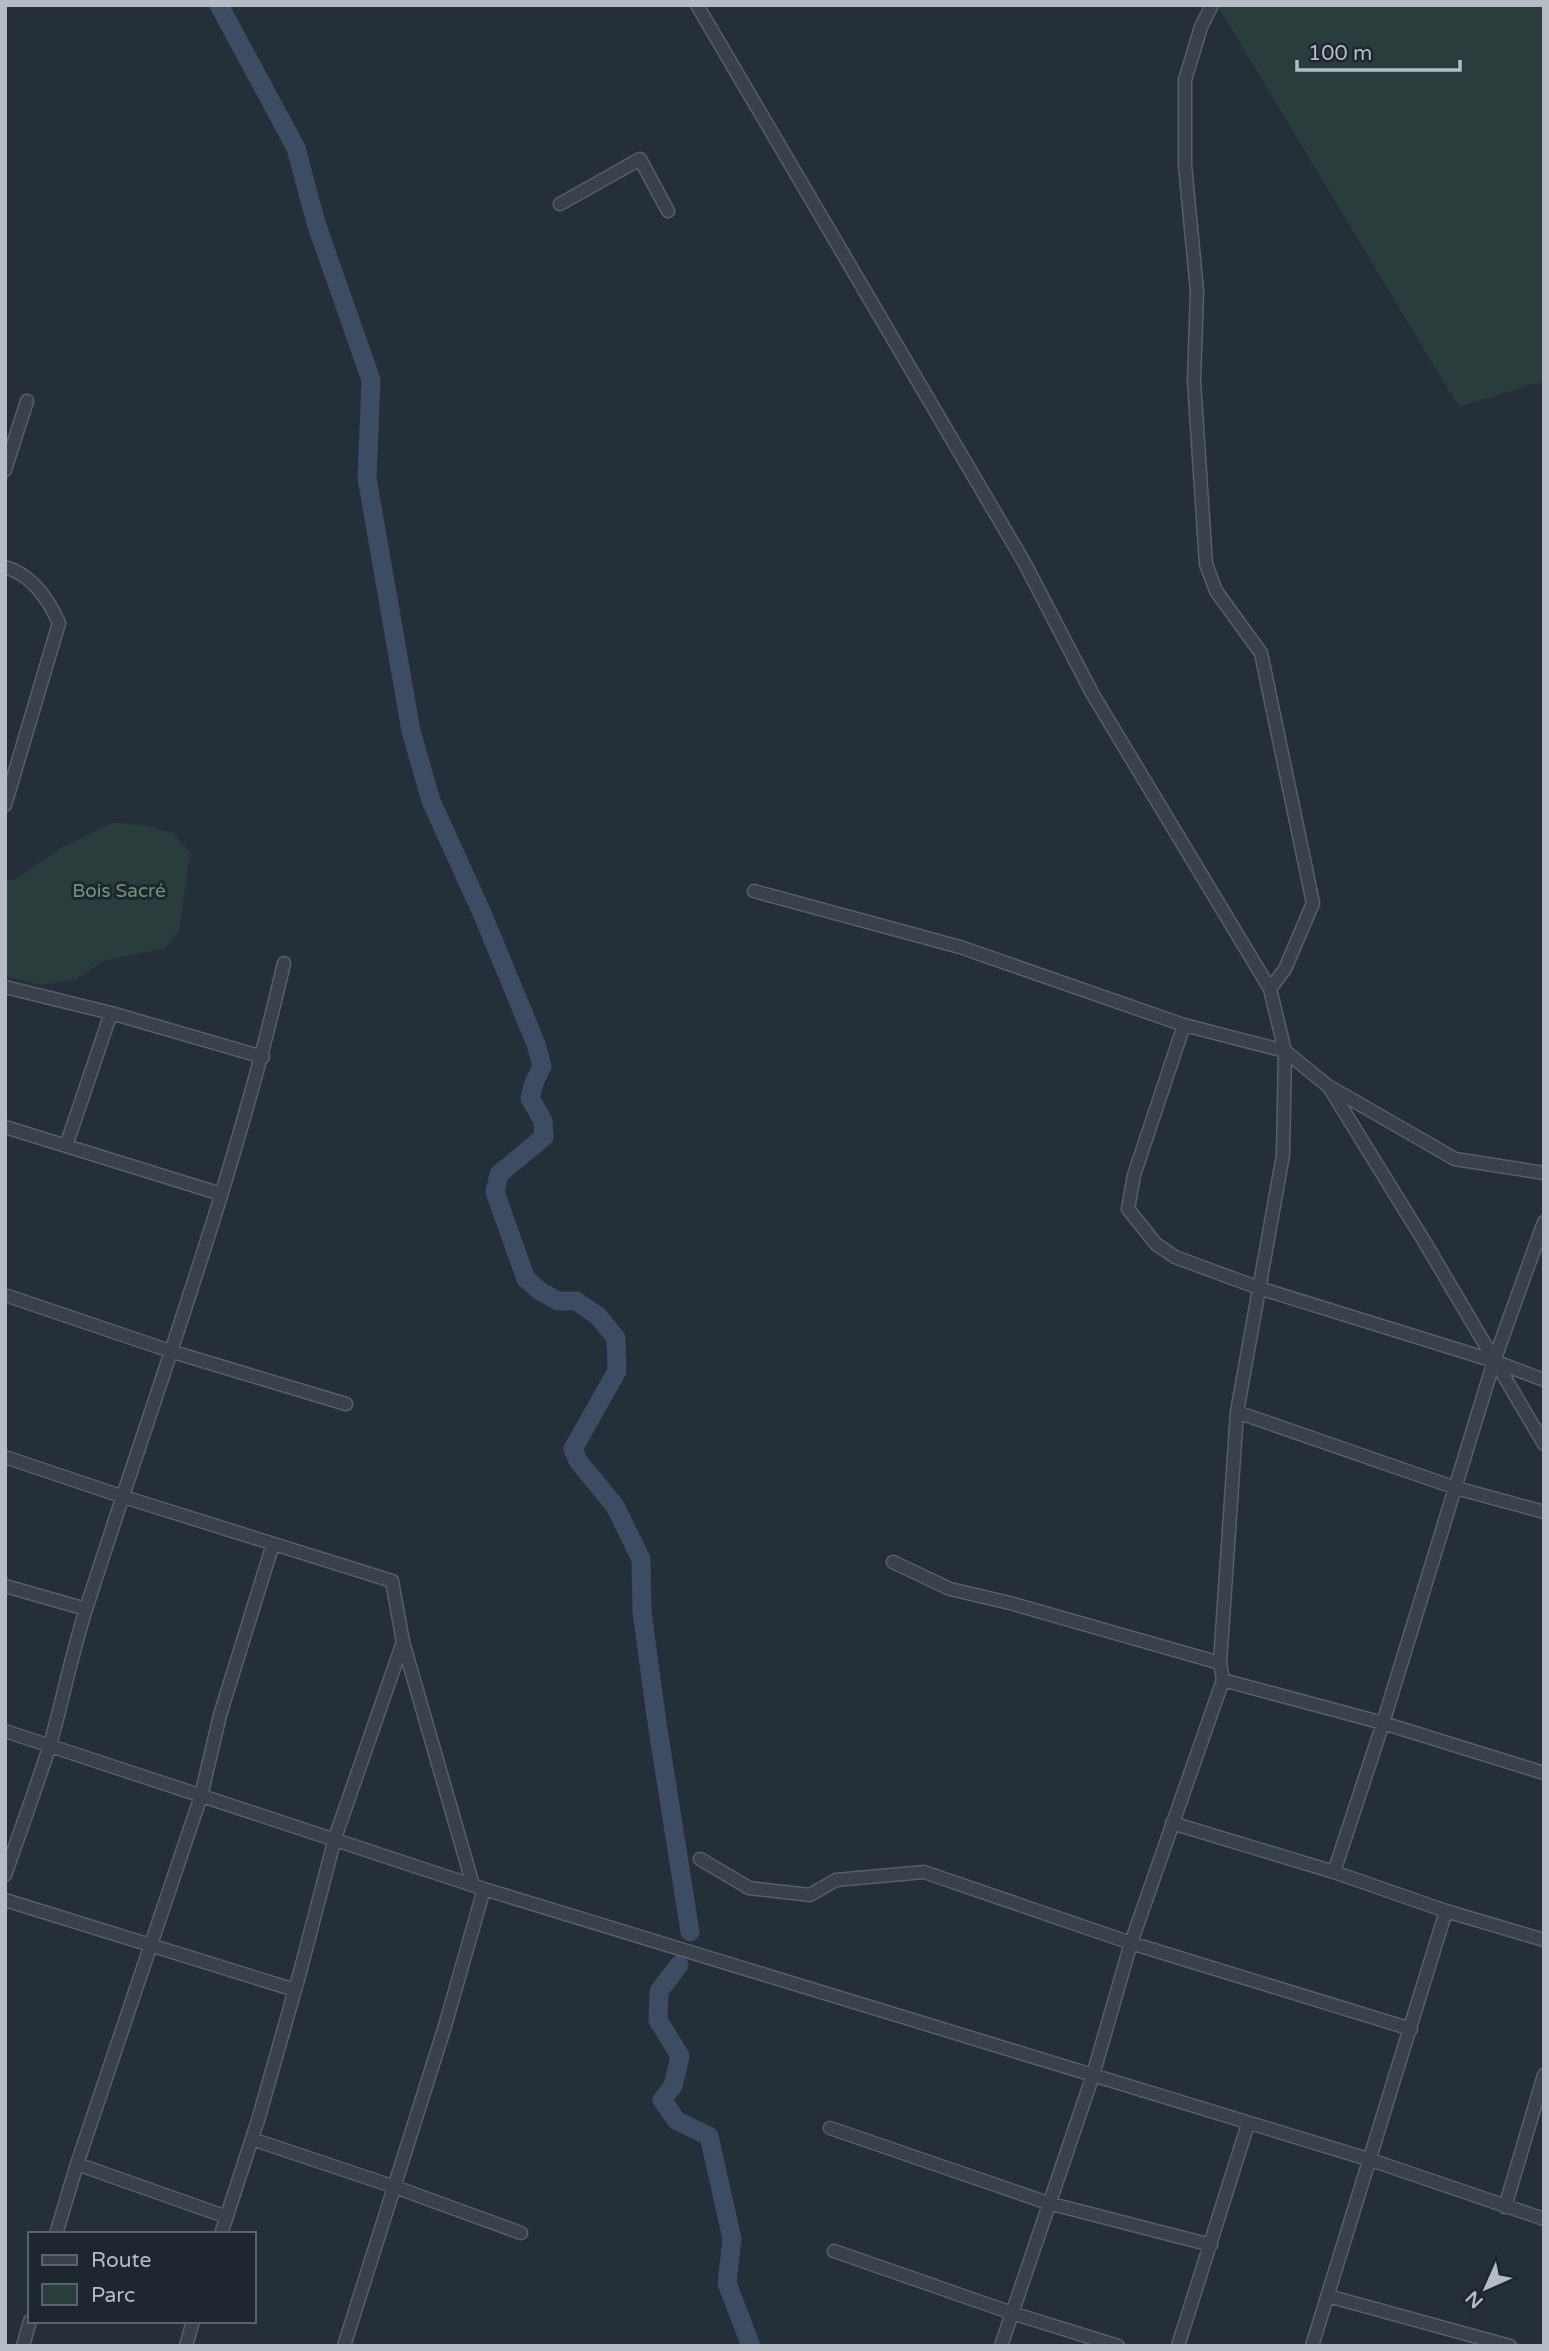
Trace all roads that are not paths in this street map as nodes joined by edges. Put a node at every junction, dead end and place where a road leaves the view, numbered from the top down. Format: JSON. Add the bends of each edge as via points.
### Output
{"nodes":[{"id":1,"x":697,"y":5,"type":"edge"},
{"id":2,"x":1212,"y":5,"type":"edge"},
{"id":3,"x":560,"y":204,"type":"dead end"},
{"id":4,"x":668,"y":211,"type":"dead end"},
{"id":5,"x":27,"y":401,"type":"dead end"},
{"id":6,"x":5,"y":470,"type":"edge"},
{"id":7,"x":5,"y":566,"type":"edge"},
{"id":8,"x":5,"y":805,"type":"edge"},
{"id":9,"x":754,"y":891,"type":"dead end"},
{"id":10,"x":284,"y":963,"type":"dead end"},
{"id":11,"x":5,"y":987,"type":"edge"},
{"id":12,"x":1270,"y":989,"type":"junction"},
{"id":13,"x":111,"y":1013,"type":"junction"},
{"id":14,"x":1184,"y":1025,"type":"junction"},
{"id":15,"x":1285,"y":1051,"type":"junction"},
{"id":16,"x":263,"y":1057,"type":"junction"},
{"id":17,"x":1328,"y":1086,"type":"junction"},
{"id":18,"x":5,"y":1127,"type":"edge"},
{"id":19,"x":66,"y":1146,"type":"junction"},
{"id":20,"x":1544,"y":1173,"type":"edge"},
{"id":21,"x":221,"y":1194,"type":"junction"},
{"id":22,"x":1544,"y":1222,"type":"edge"},
{"id":23,"x":1259,"y":1288,"type":"junction"},
{"id":24,"x":5,"y":1295,"type":"edge"},
{"id":25,"x":173,"y":1352,"type":"junction"},
{"id":26,"x":1494,"y":1361,"type":"junction"},
{"id":27,"x":1544,"y":1380,"type":"edge"},
{"id":28,"x":346,"y":1404,"type":"dead end"},
{"id":29,"x":1237,"y":1412,"type":"junction"},
{"id":30,"x":1544,"y":1444,"type":"edge"},
{"id":31,"x":5,"y":1457,"type":"edge"},
{"id":32,"x":1457,"y":1488,"type":"junction"},
{"id":33,"x":124,"y":1497,"type":"junction"},
{"id":34,"x":1544,"y":1513,"type":"edge"},
{"id":35,"x":273,"y":1544,"type":"junction"},
{"id":36,"x":893,"y":1562,"type":"dead end"},
{"id":37,"x":5,"y":1586,"type":"edge"},
{"id":38,"x":86,"y":1609,"type":"junction"},
{"id":39,"x":403,"y":1642,"type":"junction"},
{"id":40,"x":1220,"y":1663,"type":"junction"},
{"id":41,"x":1223,"y":1680,"type":"junction"},
{"id":42,"x":1383,"y":1723,"type":"junction"},
{"id":43,"x":5,"y":1731,"type":"edge"},
{"id":44,"x":50,"y":1745,"type":"junction"},
{"id":45,"x":1544,"y":1773,"type":"edge"},
{"id":46,"x":201,"y":1796,"type":"junction"},
{"id":47,"x":1172,"y":1823,"type":"junction"},
{"id":48,"x":335,"y":1838,"type":"junction"},
{"id":49,"x":700,"y":1859,"type":"dead end"},
{"id":50,"x":1334,"y":1872,"type":"junction"},
{"id":51,"x":5,"y":1875,"type":"edge"},
{"id":52,"x":479,"y":1887,"type":"junction"},
{"id":53,"x":5,"y":1900,"type":"edge"},
{"id":54,"x":1446,"y":1911,"type":"junction"},
{"id":55,"x":1544,"y":1940,"type":"edge"},
{"id":56,"x":1131,"y":1943,"type":"junction"},
{"id":57,"x":150,"y":1945,"type":"junction"},
{"id":58,"x":295,"y":1990,"type":"junction"},
{"id":59,"x":1411,"y":2029,"type":"junction"},
{"id":60,"x":1093,"y":2075,"type":"junction"},
{"id":61,"x":1544,"y":2075,"type":"edge"},
{"id":62,"x":1248,"y":2124,"type":"junction"},
{"id":63,"x":830,"y":2128,"type":"dead end"},
{"id":64,"x":252,"y":2138,"type":"junction"},
{"id":65,"x":1371,"y":2160,"type":"junction"},
{"id":66,"x":77,"y":2164,"type":"junction"},
{"id":67,"x":395,"y":2187,"type":"junction"},
{"id":68,"x":1048,"y":2203,"type":"junction"},
{"id":69,"x":1505,"y":2207,"type":"junction"},
{"id":70,"x":227,"y":2217,"type":"junction"},
{"id":71,"x":1544,"y":2219,"type":"edge"},
{"id":72,"x":57,"y":2232,"type":"edge"},
{"id":73,"x":222,"y":2232,"type":"edge"},
{"id":74,"x":521,"y":2233,"type":"dead end"},
{"id":75,"x":1211,"y":2245,"type":"junction"},
{"id":76,"x":834,"y":2251,"type":"dead end"},
{"id":77,"x":1328,"y":2297,"type":"junction"},
{"id":78,"x":1012,"y":2313,"type":"junction"},
{"id":79,"x":29,"y":2323,"type":"edge"},
{"id":80,"x":192,"y":2323,"type":"edge"},
{"id":81,"x":23,"y":2346,"type":"edge"},
{"id":82,"x":186,"y":2346,"type":"edge"},
{"id":83,"x":344,"y":2346,"type":"edge"},
{"id":84,"x":1002,"y":2346,"type":"edge"},
{"id":85,"x":1118,"y":2346,"type":"edge"},
{"id":86,"x":1178,"y":2346,"type":"edge"},
{"id":87,"x":1312,"y":2346,"type":"edge"},
{"id":88,"x":1510,"y":2346,"type":"edge"}],
"edges":[{"from":1,"to":12,"type":"street","via":[[1024,562],[1092,693]]},
{"from":2,"to":12,"type":"street","via":[[1185,80],[1185,165],[1197,291],[1194,381],[1206,564],[1216,591],[1261,653],[1313,903],[1285,969]]},
{"from":3,"to":4,"type":"street","via":[[640,159]]},
{"from":5,"to":6,"type":"street"},
{"from":7,"to":8,"type":"street","via":[[38,587],[59,623]]},
{"from":9,"to":14,"type":"street","via":[[960,947]]},
{"from":10,"to":16,"type":"street"},
{"from":11,"to":13,"type":"street"},
{"from":12,"to":15,"type":"street"},
{"from":13,"to":16,"type":"street"},
{"from":13,"to":19,"type":"street"},
{"from":14,"to":15,"type":"street"},
{"from":14,"to":23,"type":"street","via":[[1134,1175],[1128,1209],[1156,1244],[1175,1257]]},
{"from":15,"to":17,"type":"street"},
{"from":15,"to":23,"type":"street","via":[[1283,1155]]},
{"from":16,"to":21,"type":"street"},
{"from":17,"to":20,"type":"street","via":[[1455,1159]]},
{"from":17,"to":26,"type":"street"},
{"from":18,"to":19,"type":"street"},
{"from":19,"to":21,"type":"street"},
{"from":21,"to":25,"type":"street"},
{"from":22,"to":26,"type":"street"},
{"from":23,"to":26,"type":"street"},
{"from":23,"to":29,"type":"street"},
{"from":24,"to":25,"type":"street"},
{"from":25,"to":28,"type":"street"},
{"from":25,"to":33,"type":"street"},
{"from":26,"to":27,"type":"street"},
{"from":26,"to":30,"type":"street"},
{"from":26,"to":32,"type":"street"},
{"from":29,"to":32,"type":"street"},
{"from":29,"to":40,"type":"street"},
{"from":31,"to":33,"type":"street"},
{"from":32,"to":34,"type":"street"},
{"from":32,"to":42,"type":"street"},
{"from":33,"to":35,"type":"street"},
{"from":33,"to":38,"type":"street"},
{"from":35,"to":39,"type":"street","via":[[392,1581]]},
{"from":35,"to":46,"type":"street","via":[[220,1715]]},
{"from":36,"to":40,"type":"street","via":[[950,1589]]},
{"from":37,"to":38,"type":"street"},
{"from":38,"to":44,"type":"street"},
{"from":39,"to":48,"type":"street"},
{"from":39,"to":52,"type":"street"},
{"from":40,"to":41,"type":"street"},
{"from":41,"to":42,"type":"street"},
{"from":41,"to":47,"type":"street"},
{"from":42,"to":45,"type":"street"},
{"from":42,"to":50,"type":"street"},
{"from":43,"to":44,"type":"street"},
{"from":44,"to":46,"type":"street"},
{"from":44,"to":51,"type":"street"},
{"from":46,"to":48,"type":"street"},
{"from":46,"to":57,"type":"street"},
{"from":47,"to":50,"type":"street"},
{"from":47,"to":56,"type":"street"},
{"from":48,"to":52,"type":"street"},
{"from":48,"to":58,"type":"street"},
{"from":49,"to":56,"type":"street","via":[[749,1888],[810,1895],[836,1880],[924,1872]]},
{"from":50,"to":54,"type":"street"},
{"from":52,"to":60,"type":"street"},
{"from":52,"to":67,"type":"street","via":[[445,2026]]},
{"from":53,"to":57,"type":"street"},
{"from":54,"to":55,"type":"street"},
{"from":54,"to":59,"type":"street"},
{"from":56,"to":59,"type":"street"},
{"from":56,"to":60,"type":"street"},
{"from":57,"to":58,"type":"street"},
{"from":57,"to":66,"type":"street"},
{"from":58,"to":64,"type":"street"},
{"from":59,"to":65,"type":"street"},
{"from":60,"to":62,"type":"street"},
{"from":60,"to":68,"type":"street"},
{"from":61,"to":69,"type":"street"},
{"from":62,"to":65,"type":"street"},
{"from":62,"to":75,"type":"street"},
{"from":63,"to":68,"type":"street"},
{"from":64,"to":67,"type":"street"},
{"from":64,"to":70,"type":"street"},
{"from":65,"to":69,"type":"street"},
{"from":65,"to":77,"type":"street"},
{"from":66,"to":70,"type":"street"},
{"from":66,"to":72,"type":"street"},
{"from":67,"to":74,"type":"street"},
{"from":67,"to":83,"type":"street"},
{"from":68,"to":75,"type":"street"},
{"from":68,"to":78,"type":"street"},
{"from":69,"to":71,"type":"street"},
{"from":70,"to":73,"type":"street"},
{"from":75,"to":86,"type":"street"},
{"from":76,"to":78,"type":"street"},
{"from":77,"to":87,"type":"street"},
{"from":77,"to":88,"type":"street"},
{"from":78,"to":84,"type":"street"},
{"from":78,"to":85,"type":"street"},
{"from":79,"to":81,"type":"street"},
{"from":80,"to":82,"type":"street"}]}
